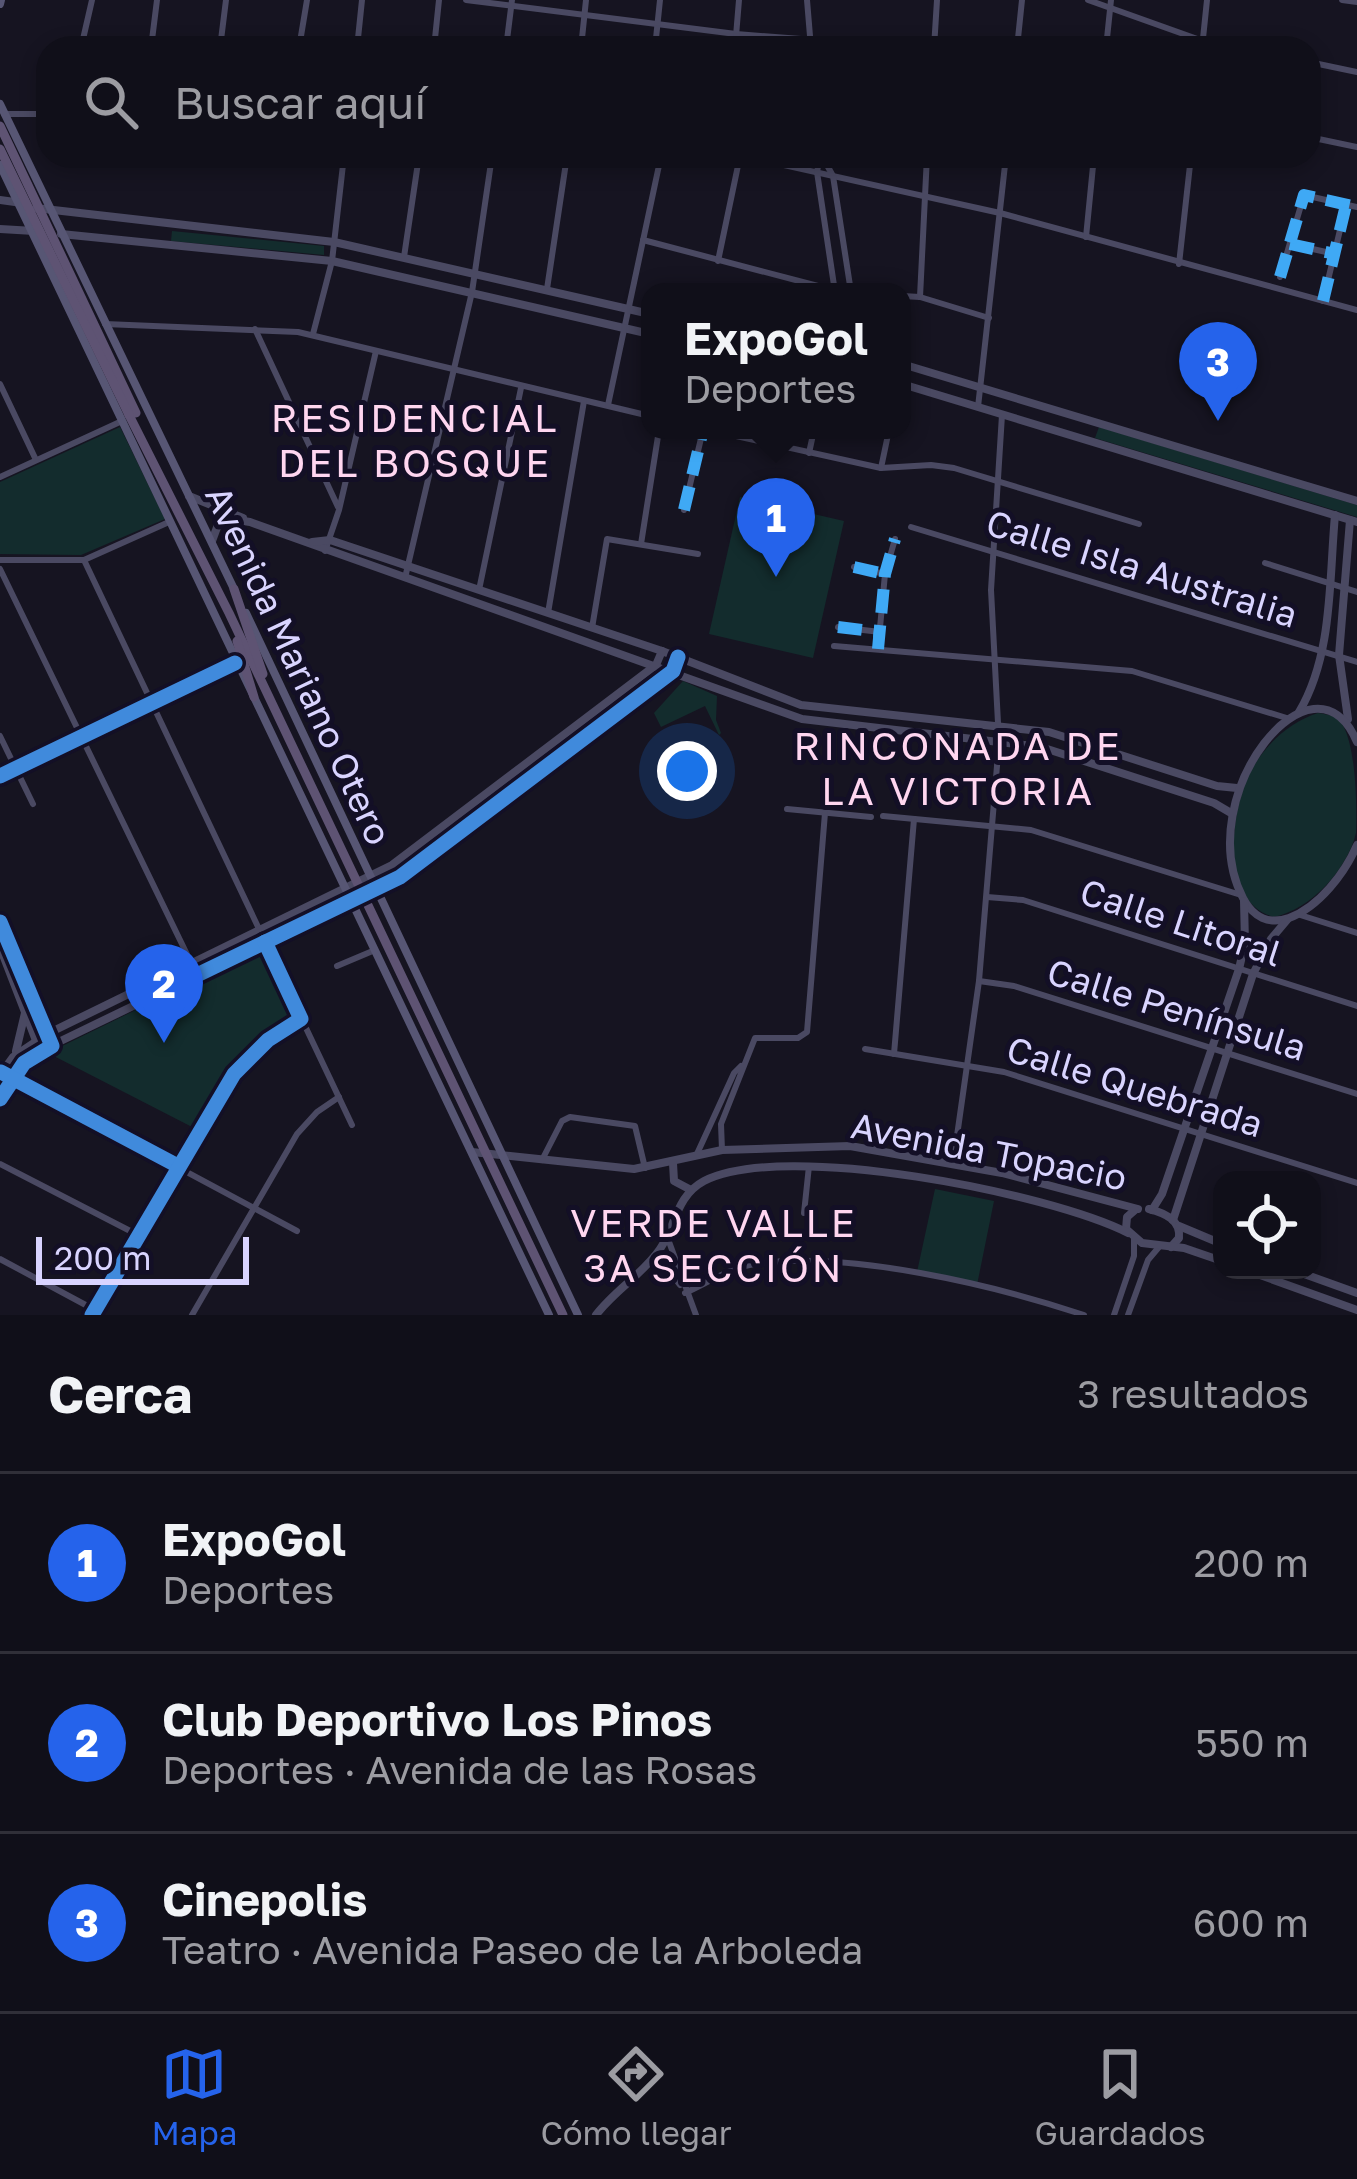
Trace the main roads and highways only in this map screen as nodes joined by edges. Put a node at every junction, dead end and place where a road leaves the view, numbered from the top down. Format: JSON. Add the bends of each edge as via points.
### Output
{"nodes":[{"id":1,"x":2,"y":109,"type":"edge"},
{"id":2,"x":0,"y":126,"type":"edge"},
{"id":3,"x":0,"y":146,"type":"edge"},
{"id":4,"x":0,"y":165,"type":"edge"},
{"id":5,"x":43,"y":232,"type":"road end"},
{"id":6,"x":129,"y":416,"type":"junction"},
{"id":7,"x":234,"y":589,"type":"junction"},
{"id":8,"x":229,"y":613,"type":"junction"},
{"id":9,"x":254,"y":697,"type":"junction"},
{"id":10,"x":277,"y":713,"type":"junction"},
{"id":11,"x":549,"y":1315,"type":"edge"},
{"id":12,"x":563,"y":1315,"type":"edge"},
{"id":13,"x":578,"y":1315,"type":"edge"}],
"edges":[{"from":1,"to":7,"type":"main road","name":"Avenida Mariano Otero"},
{"from":2,"to":6,"type":"main road","name":"Avenida Mariano Otero","bridge":true},
{"from":3,"to":5,"type":"main road"},
{"from":3,"to":6,"type":"main road","name":"Avenida Mariano Otero","bridge":true},
{"from":4,"to":6,"type":"main road","name":"Avenida Mariano Otero"},
{"from":6,"to":8,"type":"main road","name":"Avenida Mariano Otero"},
{"from":6,"to":9,"type":"main road","name":"Avenida Mariano Otero"},
{"from":7,"to":10,"type":"main road"},
{"from":7,"to":13,"type":"main road","name":"Avenida Mariano Otero"},
{"from":8,"to":9,"type":"main road"},
{"from":8,"to":10,"type":"main road","name":"Avenida Mariano Otero"},
{"from":9,"to":11,"type":"main road","name":"Avenida Mariano Otero"},
{"from":10,"to":12,"type":"main road","name":"Avenida Mariano Otero"}]}
